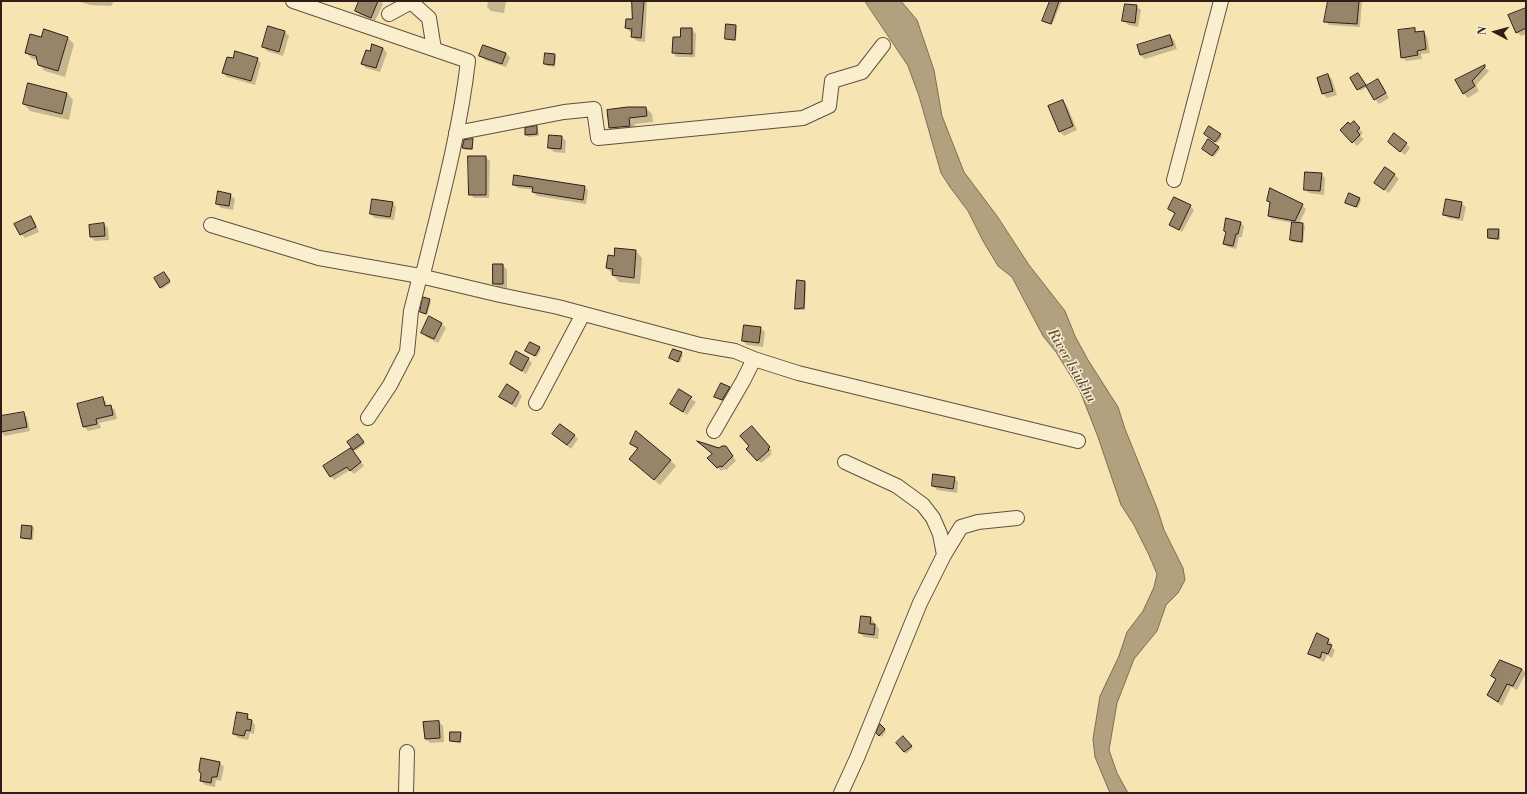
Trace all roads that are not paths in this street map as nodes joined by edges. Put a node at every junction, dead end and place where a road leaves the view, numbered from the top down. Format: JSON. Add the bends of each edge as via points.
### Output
{"nodes":[{"id":1,"x":293,"y":1,"type":"edge"},
{"id":2,"x":1221,"y":1,"type":"edge"},
{"id":3,"x":389,"y":14,"type":"dead end"},
{"id":4,"x":883,"y":45,"type":"dead end"},
{"id":5,"x":434,"y":49,"type":"junction"},
{"id":6,"x":456,"y":133,"type":"junction"},
{"id":7,"x":1174,"y":180,"type":"dead end"},
{"id":8,"x":211,"y":225,"type":"dead end"},
{"id":9,"x":420,"y":276,"type":"junction"},
{"id":10,"x":583,"y":314,"type":"junction"},
{"id":11,"x":754,"y":359,"type":"junction"},
{"id":12,"x":536,"y":403,"type":"dead end"},
{"id":13,"x":368,"y":418,"type":"dead end"},
{"id":14,"x":714,"y":431,"type":"dead end"},
{"id":15,"x":1078,"y":441,"type":"dead end"},
{"id":16,"x":845,"y":462,"type":"dead end"},
{"id":17,"x":1018,"y":518,"type":"dead end"},
{"id":18,"x":944,"y":555,"type":"junction"},
{"id":19,"x":407,"y":752,"type":"dead end"},
{"id":20,"x":406,"y":793,"type":"edge"},
{"id":21,"x":841,"y":793,"type":"edge"}],
"edges":[{"from":1,"to":5,"type":"street"},
{"from":2,"to":7,"type":"street"},
{"from":3,"to":5,"type":"street","via":[[411,2],[429,18]]},
{"from":4,"to":6,"type":"street","via":[[862,72],[832,81],[829,106],[803,118],[598,138],[594,109],[564,112]]},
{"from":5,"to":6,"type":"street","via":[[468,61]]},
{"from":6,"to":9,"type":"street","via":[[440,209],[424,270]]},
{"from":8,"to":9,"type":"street","via":[[319,258]]},
{"from":9,"to":10,"type":"street"},
{"from":9,"to":13,"type":"street","via":[[411,310],[407,352],[390,385]]},
{"from":10,"to":11,"type":"street"},
{"from":10,"to":12,"type":"street"},
{"from":11,"to":14,"type":"street"},
{"from":11,"to":15,"type":"street","via":[[798,373]]},
{"from":16,"to":18,"type":"street","via":[[897,486],[922,505],[933,518],[940,534]]},
{"from":17,"to":18,"type":"street","via":[[978,522],[961,527]]},
{"from":18,"to":21,"type":"street","via":[[920,604]]},
{"from":19,"to":20,"type":"street"}]}
